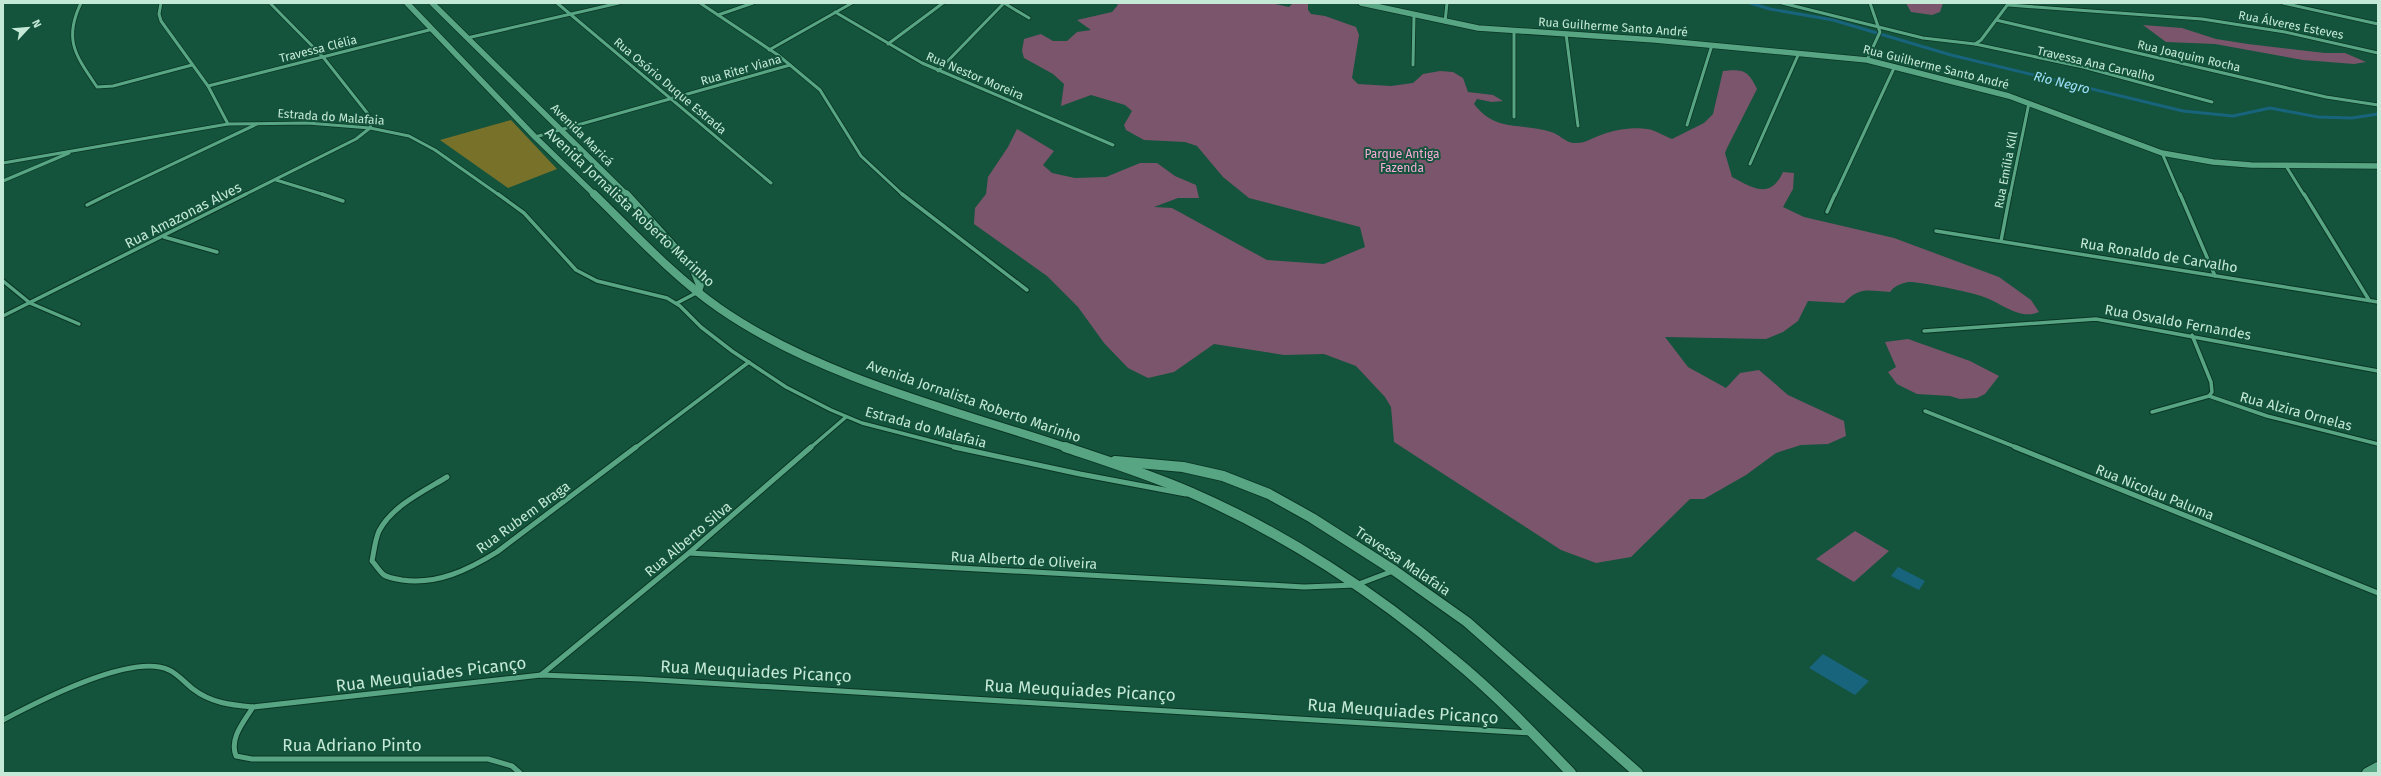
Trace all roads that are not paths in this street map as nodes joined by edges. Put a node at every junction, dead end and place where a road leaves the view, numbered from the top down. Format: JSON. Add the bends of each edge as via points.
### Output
{"nodes":[{"id":1,"x":81,"y":3,"type":"edge"},
{"id":2,"x":161,"y":3,"type":"edge"},
{"id":3,"x":270,"y":3,"type":"edge"},
{"id":4,"x":407,"y":3,"type":"edge"},
{"id":5,"x":432,"y":3,"type":"edge"},
{"id":6,"x":557,"y":3,"type":"edge"},
{"id":7,"x":619,"y":3,"type":"edge"},
{"id":8,"x":700,"y":3,"type":"edge"},
{"id":9,"x":753,"y":3,"type":"edge"},
{"id":10,"x":852,"y":3,"type":"edge"},
{"id":11,"x":943,"y":3,"type":"edge"},
{"id":12,"x":1004,"y":3,"type":"edge"},
{"id":13,"x":1361,"y":3,"type":"edge"},
{"id":14,"x":1447,"y":3,"type":"edge"},
{"id":15,"x":1782,"y":3,"type":"edge"},
{"id":16,"x":1870,"y":3,"type":"edge"},
{"id":17,"x":2283,"y":3,"type":"edge"},
{"id":18,"x":2008,"y":4,"type":"edge"},
{"id":19,"x":835,"y":12,"type":"junction"},
{"id":20,"x":571,"y":14,"type":"junction"},
{"id":21,"x":718,"y":15,"type":"junction"},
{"id":22,"x":1414,"y":16,"type":"junction"},
{"id":23,"x":1029,"y":18,"type":"dead end"},
{"id":24,"x":1996,"y":20,"type":"junction"},
{"id":25,"x":1445,"y":23,"type":"junction"},
{"id":26,"x":2378,"y":24,"type":"edge"},
{"id":27,"x":1880,"y":28,"type":"junction"},
{"id":28,"x":433,"y":29,"type":"junction"},
{"id":29,"x":1514,"y":31,"type":"junction"},
{"id":30,"x":1566,"y":34,"type":"junction"},
{"id":31,"x":467,"y":38,"type":"junction"},
{"id":32,"x":888,"y":44,"type":"junction"},
{"id":33,"x":1974,"y":44,"type":"junction"},
{"id":34,"x":1712,"y":45,"type":"junction"},
{"id":35,"x":769,"y":50,"type":"junction"},
{"id":36,"x":1799,"y":53,"type":"junction"},
{"id":37,"x":2378,"y":53,"type":"edge"},
{"id":38,"x":323,"y":57,"type":"junction"},
{"id":39,"x":1867,"y":60,"type":"junction"},
{"id":40,"x":790,"y":65,"type":"junction"},
{"id":41,"x":1413,"y":65,"type":"dead end"},
{"id":42,"x":192,"y":66,"type":"junction"},
{"id":43,"x":1895,"y":66,"type":"junction"},
{"id":44,"x":938,"y":71,"type":"junction"},
{"id":45,"x":208,"y":86,"type":"junction"},
{"id":46,"x":670,"y":99,"type":"junction"},
{"id":47,"x":2212,"y":102,"type":"dead end"},
{"id":48,"x":2029,"y":103,"type":"junction"},
{"id":49,"x":2378,"y":105,"type":"edge"},
{"id":50,"x":1514,"y":117,"type":"dead end"},
{"id":51,"x":259,"y":123,"type":"junction"},
{"id":52,"x":228,"y":124,"type":"junction"},
{"id":53,"x":1687,"y":125,"type":"dead end"},
{"id":54,"x":1578,"y":126,"type":"dead end"},
{"id":55,"x":370,"y":128,"type":"junction"},
{"id":56,"x":560,"y":130,"type":"junction"},
{"id":57,"x":535,"y":137,"type":"junction"},
{"id":58,"x":1113,"y":145,"type":"dead end"},
{"id":59,"x":76,"y":150,"type":"junction"},
{"id":60,"x":2162,"y":154,"type":"junction"},
{"id":61,"x":3,"y":163,"type":"edge"},
{"id":62,"x":1750,"y":164,"type":"dead end"},
{"id":63,"x":2286,"y":166,"type":"junction"},
{"id":64,"x":2378,"y":166,"type":"edge"},
{"id":65,"x":275,"y":180,"type":"junction"},
{"id":66,"x":3,"y":181,"type":"edge"},
{"id":67,"x":771,"y":183,"type":"dead end"},
{"id":68,"x":343,"y":201,"type":"dead end"},
{"id":69,"x":87,"y":205,"type":"dead end"},
{"id":70,"x":1827,"y":212,"type":"dead end"},
{"id":71,"x":1936,"y":230,"type":"dead end"},
{"id":72,"x":164,"y":237,"type":"junction"},
{"id":73,"x":2001,"y":241,"type":"junction"},
{"id":74,"x":217,"y":252,"type":"dead end"},
{"id":75,"x":2215,"y":276,"type":"junction"},
{"id":76,"x":3,"y":281,"type":"edge"},
{"id":77,"x":1027,"y":290,"type":"dead end"},
{"id":78,"x":698,"y":292,"type":"junction"},
{"id":79,"x":2369,"y":300,"type":"junction"},
{"id":80,"x":2378,"y":302,"type":"edge"},
{"id":81,"x":30,"y":303,"type":"junction"},
{"id":82,"x":677,"y":303,"type":"junction"},
{"id":83,"x":3,"y":316,"type":"edge"},
{"id":84,"x":79,"y":324,"type":"dead end"},
{"id":85,"x":1924,"y":331,"type":"dead end"},
{"id":86,"x":2192,"y":335,"type":"junction"},
{"id":87,"x":749,"y":362,"type":"junction"},
{"id":88,"x":2378,"y":371,"type":"edge"},
{"id":89,"x":2209,"y":396,"type":"junction"},
{"id":90,"x":1925,"y":411,"type":"dead end"},
{"id":91,"x":2152,"y":412,"type":"dead end"},
{"id":92,"x":846,"y":417,"type":"junction"},
{"id":93,"x":2378,"y":444,"type":"edge"},
{"id":94,"x":1106,"y":460,"type":"junction"},
{"id":95,"x":446,"y":477,"type":"dead end"},
{"id":96,"x":1201,"y":497,"type":"junction"},
{"id":97,"x":689,"y":553,"type":"junction"},
{"id":98,"x":1395,"y":570,"type":"junction"},
{"id":99,"x":1356,"y":585,"type":"junction"},
{"id":100,"x":2378,"y":593,"type":"edge"},
{"id":101,"x":541,"y":676,"type":"junction"},
{"id":102,"x":253,"y":707,"type":"junction"},
{"id":103,"x":3,"y":720,"type":"edge"},
{"id":104,"x":1531,"y":733,"type":"junction"},
{"id":105,"x":2378,"y":767,"type":"edge"},
{"id":106,"x":520,"y":773,"type":"edge"},
{"id":107,"x":1571,"y":773,"type":"edge"},
{"id":108,"x":1638,"y":773,"type":"edge"},
{"id":109,"x":2368,"y":773,"type":"edge"}],
"edges":[{"from":1,"to":42,"type":"street","via":[[72,19],[71,45],[74,55],[97,87],[113,86]]},
{"from":2,"to":42,"type":"street","via":[[161,21]]},
{"from":3,"to":38,"type":"street"},
{"from":4,"to":28,"type":"main road","name":"Avenida Jornalista Roberto Marinho"},
{"from":5,"to":31,"type":"main road","name":"Avenida Maricá"},
{"from":6,"to":20,"type":"street","name":"Rua Osório Duque Estrada"},
{"from":7,"to":20,"type":"street"},
{"from":8,"to":21,"type":"street"},
{"from":9,"to":21,"type":"street"},
{"from":10,"to":19,"type":"street"},
{"from":11,"to":32,"type":"street"},
{"from":12,"to":23,"type":"street"},
{"from":12,"to":44,"type":"street"},
{"from":13,"to":22,"type":"main road","name":"Rua Guilherme Santo André"},
{"from":14,"to":25,"type":"street"},
{"from":15,"to":27,"type":"street","name":"Travessa Ana Carvalho"},
{"from":16,"to":27,"type":"street","via":[[1873,16]]},
{"from":17,"to":26,"type":"street"},
{"from":18,"to":24,"type":"street"},
{"from":18,"to":37,"type":"street","name":"Rua Álveres Esteves","via":[[2228,22]]},
{"from":19,"to":32,"type":"street","name":"Rua Nestor Moreira"},
{"from":19,"to":35,"type":"street"},
{"from":20,"to":31,"type":"street"},
{"from":20,"to":46,"type":"street","name":"Rua Osório Duque Estrada"},
{"from":21,"to":35,"type":"street"},
{"from":22,"to":25,"type":"main road","name":"Rua Guilherme Santo André"},
{"from":22,"to":41,"type":"street"},
{"from":24,"to":33,"type":"street","via":[[1981,40]]},
{"from":24,"to":49,"type":"street","name":"Rua Joaquim Rocha","via":[[2326,97]]},
{"from":25,"to":29,"type":"main road","name":"Rua Guilherme Santo André"},
{"from":27,"to":33,"type":"street","name":"Travessa Ana Carvalho","via":[[1942,41]]},
{"from":27,"to":39,"type":"street"},
{"from":28,"to":38,"type":"street","name":"Travessa Clélia"},
{"from":28,"to":57,"type":"main road","name":"Avenida Jornalista Roberto Marinho"},
{"from":29,"to":30,"type":"main road","name":"Rua Guilherme Santo André"},
{"from":29,"to":50,"type":"street"},
{"from":30,"to":34,"type":"main road","name":"Rua Guilherme Santo André"},
{"from":30,"to":54,"type":"street"},
{"from":31,"to":56,"type":"main road","name":"Avenida Maricá"},
{"from":32,"to":44,"type":"street","name":"Rua Nestor Moreira"},
{"from":33,"to":47,"type":"street","name":"Travessa Ana Carvalho","via":[[2083,68]]},
{"from":34,"to":36,"type":"main road","name":"Rua Guilherme Santo André"},
{"from":34,"to":53,"type":"street"},
{"from":35,"to":40,"type":"street"},
{"from":36,"to":39,"type":"main road","name":"Rua Guilherme Santo André"},
{"from":36,"to":62,"type":"street"},
{"from":38,"to":45,"type":"street","name":"Travessa Clélia"},
{"from":38,"to":55,"type":"street","via":[[372,119]]},
{"from":39,"to":43,"type":"main road","name":"Rua Guilherme Santo André"},
{"from":40,"to":46,"type":"street","name":"Rua Riter Viana"},
{"from":40,"to":77,"type":"street","via":[[829,101],[846,134],[867,163],[942,229]]},
{"from":42,"to":45,"type":"street"},
{"from":43,"to":48,"type":"main road","name":"Rua Guilherme Santo André"},
{"from":43,"to":70,"type":"street"},
{"from":44,"to":58,"type":"street","name":"Rua Nestor Moreira"},
{"from":45,"to":52,"type":"street"},
{"from":46,"to":56,"type":"street","name":"Rua Riter Viana"},
{"from":46,"to":67,"type":"street","name":"Rua Osório Duque Estrada"},
{"from":48,"to":60,"type":"main road","name":"Rua Guilherme Santo André"},
{"from":48,"to":73,"type":"street","name":"Rua Emília Kill"},
{"from":51,"to":52,"type":"street","name":"Estrada do Malafaia"},
{"from":51,"to":55,"type":"street","name":"Estrada do Malafaia","via":[[307,123]]},
{"from":51,"to":69,"type":"street"},
{"from":52,"to":59,"type":"street","name":"Estrada do Malafaia"},
{"from":55,"to":65,"type":"street","name":"Rua Amazonas Alves","via":[[356,139]]},
{"from":55,"to":82,"type":"street","name":"Estrada do Malafaia","via":[[409,136],[435,150],[529,218],[561,258],[587,277],[649,292]]},
{"from":56,"to":57,"type":"street","name":"Rua Riter Viana"},
{"from":56,"to":78,"type":"main road","name":"Avenida Maricá","via":[[640,208],[693,268],[700,285]]},
{"from":57,"to":78,"type":"main road","name":"Avenida Jornalista Roberto Marinho"},
{"from":59,"to":61,"type":"street","name":"Estrada do Malafaia"},
{"from":59,"to":66,"type":"street"},
{"from":60,"to":63,"type":"main road","name":"Rua Guilherme Santo André","via":[[2213,162]]},
{"from":60,"to":75,"type":"street"},
{"from":63,"to":64,"type":"main road","name":"Rua Guilherme Santo André"},
{"from":63,"to":79,"type":"street"},
{"from":65,"to":68,"type":"street"},
{"from":65,"to":72,"type":"street","name":"Rua Amazonas Alves"},
{"from":71,"to":73,"type":"street","name":"Rua Ronaldo de Carvalho"},
{"from":72,"to":74,"type":"street"},
{"from":72,"to":81,"type":"street","name":"Rua Amazonas Alves"},
{"from":73,"to":75,"type":"street","name":"Rua Ronaldo de Carvalho"},
{"from":75,"to":79,"type":"street","name":"Rua Ronaldo de Carvalho"},
{"from":76,"to":81,"type":"street"},
{"from":78,"to":82,"type":"street"},
{"from":78,"to":94,"type":"main road","name":"Avenida Jornalista Roberto Marinho","via":[[758,332],[829,365],[931,403]]},
{"from":79,"to":80,"type":"street","name":"Rua Ronaldo de Carvalho"},
{"from":81,"to":83,"type":"street","name":"Rua Amazonas Alves"},
{"from":81,"to":84,"type":"street"},
{"from":82,"to":87,"type":"street","name":"Estrada do Malafaia","via":[[701,326]]},
{"from":85,"to":86,"type":"street","name":"Rua Osvaldo Fernandes","via":[[2096,319]]},
{"from":86,"to":88,"type":"street","name":"Rua Osvaldo Fernandes"},
{"from":86,"to":89,"type":"street","via":[[2211,382],[2212,392]]},
{"from":87,"to":92,"type":"street","name":"Estrada do Malafaia","via":[[786,386]]},
{"from":87,"to":95,"type":"street","name":"Rua Rubem Braga","via":[[481,562],[456,574],[433,580],[413,582],[384,575],[372,561],[374,544],[382,526],[403,506]]},
{"from":89,"to":91,"type":"street"},
{"from":89,"to":93,"type":"street","name":"Rua Alzira Ornelas","via":[[2267,416]]},
{"from":90,"to":100,"type":"street","name":"Rua Nicolau Paluma"},
{"from":92,"to":96,"type":"street","name":"Estrada do Malafaia","via":[[997,457],[1096,479]]},
{"from":92,"to":97,"type":"street","name":"Rua Alberto Silva"},
{"from":94,"to":96,"type":"main road","name":"Avenida Jornalista Roberto Marinho"},
{"from":94,"to":98,"type":"main road","name":"Travessa Malafaia","via":[[1199,469],[1259,489]]},
{"from":96,"to":99,"type":"main road","name":"Avenida Jornalista Roberto Marinho","via":[[1280,537]]},
{"from":97,"to":99,"type":"street","name":"Rua Alberto de Oliveira","via":[[1304,587]]},
{"from":97,"to":101,"type":"street","name":"Rua Alberto Silva"},
{"from":98,"to":99,"type":"street","name":"Rua Alberto de Oliveira"},
{"from":98,"to":108,"type":"main road","name":"Travessa Malafaia","via":[[1484,636]]},
{"from":99,"to":104,"type":"main road","name":"Avenida Jornalista Roberto Marinho","via":[[1440,647],[1478,680]]},
{"from":101,"to":102,"type":"street","name":"Rua Meuquiades Picanço"},
{"from":101,"to":104,"type":"street","name":"Rua Meuquiades Picanço","via":[[641,679]]},
{"from":102,"to":103,"type":"street","name":"Rua Meuquiades Picanço","via":[[214,703],[197,693],[168,669],[151,666],[131,668],[86,682]]},
{"from":102,"to":106,"type":"street","name":"Rua Adriano Pinto","via":[[236,734],[233,748],[236,756],[252,759],[488,759],[512,766]]},
{"from":104,"to":107,"type":"main road","name":"Avenida Jornalista Roberto Marinho"},
{"from":105,"to":109,"type":"main road"}]}
